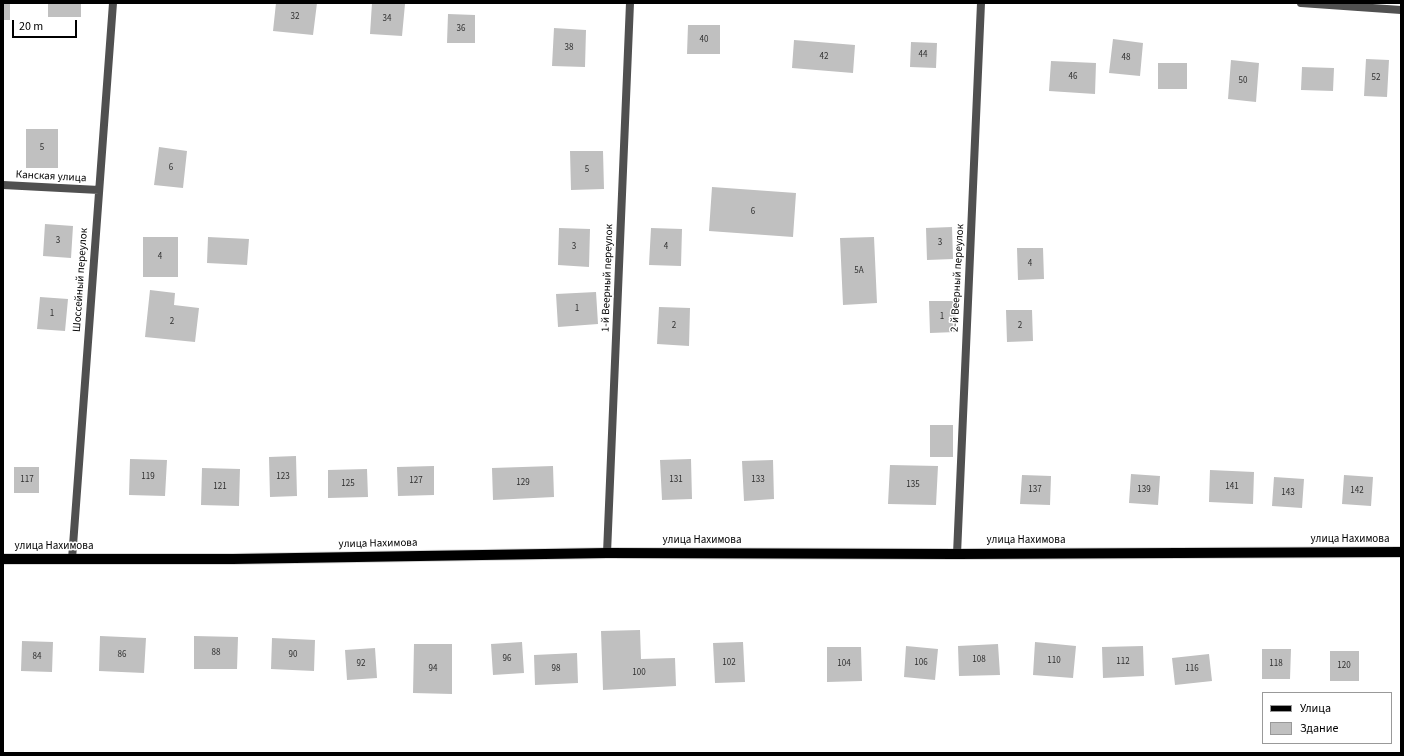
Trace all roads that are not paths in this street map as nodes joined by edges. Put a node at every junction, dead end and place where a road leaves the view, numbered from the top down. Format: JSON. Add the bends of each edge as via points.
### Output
{"nodes":[{"id":1,"x":113,"y":3,"type":"edge"},
{"id":2,"x":630,"y":3,"type":"edge"},
{"id":3,"x":981,"y":3,"type":"edge"},
{"id":4,"x":1301,"y":3,"type":"edge"},
{"id":5,"x":1401,"y":10,"type":"edge"},
{"id":6,"x":3,"y":185,"type":"edge"},
{"id":7,"x":98,"y":190,"type":"junction"},
{"id":8,"x":1401,"y":552,"type":"edge"},
{"id":9,"x":607,"y":553,"type":"junction"},
{"id":10,"x":956,"y":554,"type":"junction"},
{"id":11,"x":3,"y":559,"type":"edge"},
{"id":12,"x":72,"y":559,"type":"junction"}],
"edges":[{"from":1,"to":7,"type":"street","name":"Шоссейный переулок"},
{"from":2,"to":9,"type":"street","name":"1-й Веерный переулок"},
{"from":3,"to":10,"type":"street","name":"2-й Веерный переулок"},
{"from":4,"to":5,"type":"street"},
{"from":6,"to":7,"type":"street","name":"Канская улица"},
{"from":7,"to":12,"type":"street","name":"Шоссейный переулок"},
{"from":8,"to":10,"type":"main road","name":"улица Нахимова"},
{"from":9,"to":10,"type":"main road","name":"улица Нахимова"},
{"from":9,"to":12,"type":"main road","name":"улица Нахимова"},
{"from":11,"to":12,"type":"main road","name":"улица Нахимова"}]}
